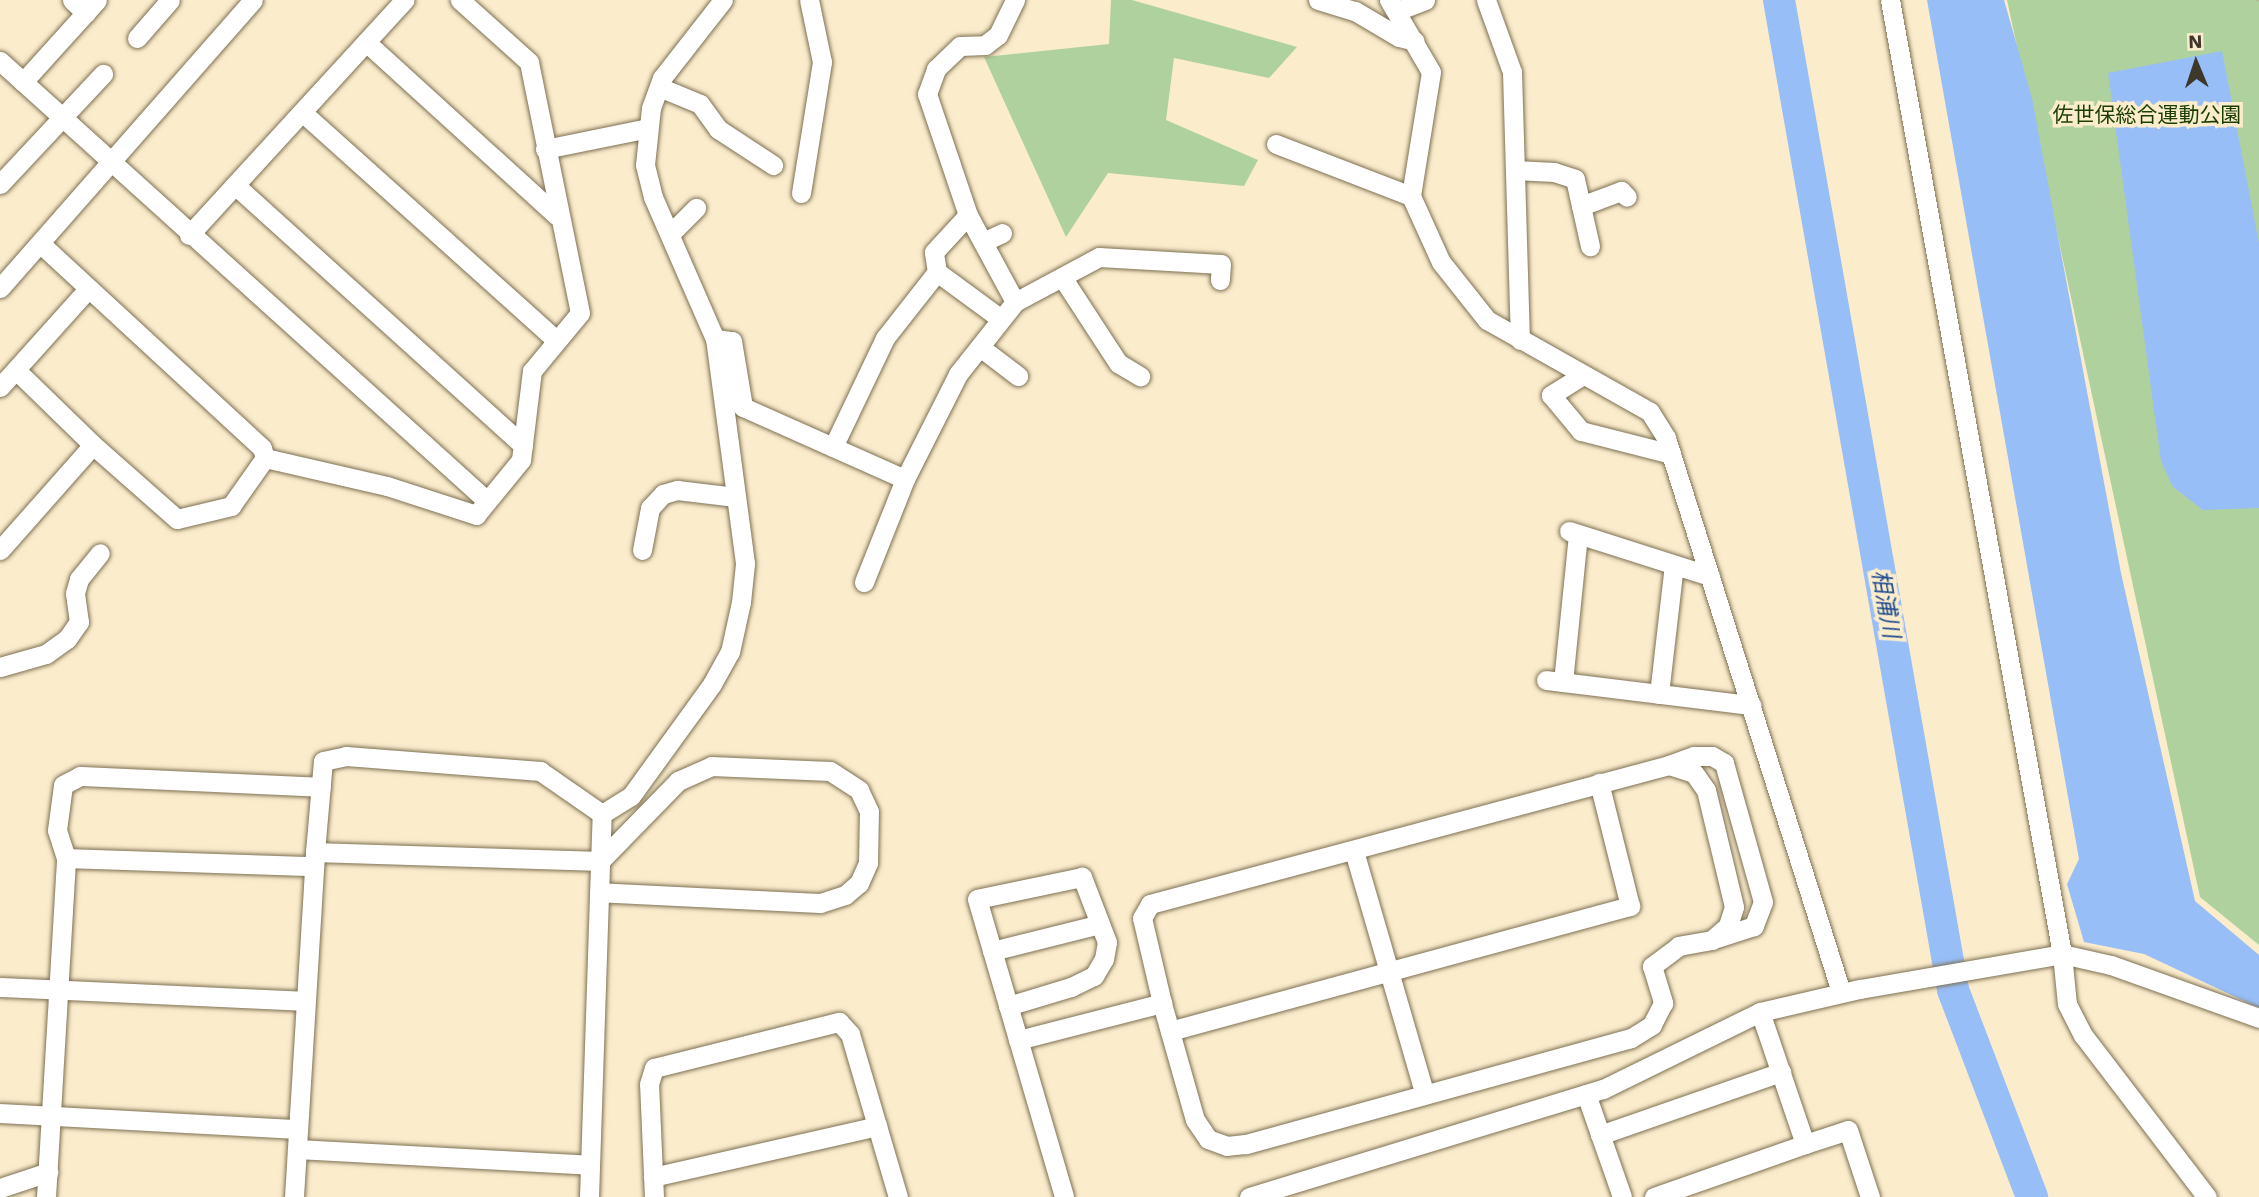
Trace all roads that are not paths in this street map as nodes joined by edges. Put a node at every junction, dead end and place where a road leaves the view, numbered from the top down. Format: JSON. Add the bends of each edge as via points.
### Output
{"nodes":[{"id":1,"x":170,"y":0,"type":"edge"},
{"id":2,"x":253,"y":0,"type":"edge"},
{"id":3,"x":404,"y":0,"type":"edge"},
{"id":4,"x":460,"y":0,"type":"edge"},
{"id":5,"x":723,"y":0,"type":"edge"},
{"id":6,"x":809,"y":0,"type":"edge"},
{"id":7,"x":1015,"y":0,"type":"edge"},
{"id":8,"x":1318,"y":0,"type":"edge"},
{"id":9,"x":1424,"y":0,"type":"edge"},
{"id":10,"x":1486,"y":0,"type":"edge"},
{"id":11,"x":1890,"y":0,"type":"edge"},
{"id":12,"x":85,"y":4,"type":"edge"},
{"id":13,"x":1393,"y":6,"type":"edge"},
{"id":14,"x":137,"y":38,"type":"dead end"},
{"id":15,"x":1415,"y":41,"type":"junction"},
{"id":16,"x":366,"y":43,"type":"junction"},
{"id":17,"x":0,"y":61,"type":"edge"},
{"id":18,"x":103,"y":74,"type":"dead end"},
{"id":19,"x":23,"y":82,"type":"junction"},
{"id":20,"x":659,"y":87,"type":"junction"},
{"id":21,"x":302,"y":112,"type":"junction"},
{"id":22,"x":59,"y":118,"type":"junction"},
{"id":23,"x":648,"y":128,"type":"junction"},
{"id":24,"x":1276,"y":144,"type":"dead end"},
{"id":25,"x":545,"y":149,"type":"junction"},
{"id":26,"x":113,"y":163,"type":"junction"},
{"id":27,"x":773,"y":166,"type":"dead end"},
{"id":28,"x":1515,"y":170,"type":"junction"},
{"id":29,"x":0,"y":184,"type":"edge"},
{"id":30,"x":234,"y":185,"type":"junction"},
{"id":31,"x":801,"y":193,"type":"dead end"},
{"id":32,"x":1412,"y":196,"type":"junction"},
{"id":33,"x":1627,"y":197,"type":"dead end"},
{"id":34,"x":1581,"y":206,"type":"junction"},
{"id":35,"x":696,"y":208,"type":"dead end"},
{"id":36,"x":968,"y":215,"type":"junction"},
{"id":37,"x":557,"y":216,"type":"junction"},
{"id":38,"x":1002,"y":233,"type":"dead end"},
{"id":39,"x":189,"y":234,"type":"junction"},
{"id":40,"x":670,"y":234,"type":"junction"},
{"id":41,"x":983,"y":242,"type":"junction"},
{"id":42,"x":40,"y":243,"type":"junction"},
{"id":43,"x":1590,"y":246,"type":"dead end"},
{"id":44,"x":937,"y":272,"type":"junction"},
{"id":45,"x":1062,"y":277,"type":"junction"},
{"id":46,"x":1220,"y":280,"type":"dead end"},
{"id":47,"x":0,"y":288,"type":"edge"},
{"id":48,"x":86,"y":291,"type":"junction"},
{"id":49,"x":1016,"y":302,"type":"junction"},
{"id":50,"x":1002,"y":319,"type":"junction"},
{"id":51,"x":555,"y":339,"type":"junction"},
{"id":52,"x":715,"y":339,"type":"junction"},
{"id":53,"x":1520,"y":340,"type":"junction"},
{"id":54,"x":980,"y":347,"type":"junction"},
{"id":55,"x":16,"y":370,"type":"junction"},
{"id":56,"x":1583,"y":375,"type":"junction"},
{"id":57,"x":1018,"y":376,"type":"dead end"},
{"id":58,"x":1140,"y":376,"type":"dead end"},
{"id":59,"x":0,"y":387,"type":"edge"},
{"id":60,"x":93,"y":445,"type":"junction"},
{"id":61,"x":523,"y":445,"type":"junction"},
{"id":62,"x":833,"y":447,"type":"junction"},
{"id":63,"x":1671,"y":454,"type":"junction"},
{"id":64,"x":265,"y":458,"type":"junction"},
{"id":65,"x":905,"y":479,"type":"junction"},
{"id":66,"x":736,"y":496,"type":"junction"},
{"id":67,"x":486,"y":500,"type":"junction"},
{"id":68,"x":0,"y":550,"type":"edge"},
{"id":69,"x":642,"y":550,"type":"dead end"},
{"id":70,"x":100,"y":553,"type":"dead end"},
{"id":71,"x":1674,"y":565,"type":"junction"},
{"id":72,"x":864,"y":570,"type":"dead end"},
{"id":73,"x":1710,"y":576,"type":"junction"},
{"id":74,"x":0,"y":667,"type":"edge"},
{"id":75,"x":1659,"y":694,"type":"junction"},
{"id":76,"x":1751,"y":705,"type":"junction"},
{"id":77,"x":1669,"y":765,"type":"junction"},
{"id":78,"x":1599,"y":783,"type":"junction"},
{"id":79,"x":321,"y":787,"type":"junction"},
{"id":80,"x":602,"y":814,"type":"junction"},
{"id":81,"x":1354,"y":851,"type":"junction"},
{"id":82,"x":66,"y":858,"type":"junction"},
{"id":83,"x":313,"y":859,"type":"junction"},
{"id":84,"x":600,"y":860,"type":"junction"},
{"id":85,"x":599,"y":892,"type":"junction"},
{"id":86,"x":1100,"y":924,"type":"junction"},
{"id":87,"x":1712,"y":940,"type":"junction"},
{"id":88,"x":992,"y":951,"type":"junction"},
{"id":89,"x":2057,"y":955,"type":"junction"},
{"id":90,"x":1390,"y":970,"type":"junction"},
{"id":91,"x":0,"y":987,"type":"edge"},
{"id":92,"x":59,"y":990,"type":"junction"},
{"id":93,"x":1850,"y":990,"type":"junction"},
{"id":94,"x":304,"y":1001,"type":"junction"},
{"id":95,"x":1162,"y":1003,"type":"junction"},
{"id":96,"x":1008,"y":1006,"type":"junction"},
{"id":97,"x":1760,"y":1012,"type":"junction"},
{"id":98,"x":2259,"y":1018,"type":"edge"},
{"id":99,"x":1170,"y":1031,"type":"junction"},
{"id":100,"x":1018,"y":1041,"type":"junction"},
{"id":101,"x":1781,"y":1072,"type":"junction"},
{"id":102,"x":1424,"y":1092,"type":"junction"},
{"id":103,"x":1587,"y":1094,"type":"junction"},
{"id":104,"x":0,"y":1113,"type":"edge"},
{"id":105,"x":51,"y":1116,"type":"junction"},
{"id":106,"x":877,"y":1126,"type":"junction"},
{"id":107,"x":1600,"y":1135,"type":"junction"},
{"id":108,"x":297,"y":1139,"type":"junction"},
{"id":109,"x":1805,"y":1144,"type":"junction"},
{"id":110,"x":590,"y":1165,"type":"junction"},
{"id":111,"x":48,"y":1172,"type":"junction"},
{"id":112,"x":653,"y":1177,"type":"junction"},
{"id":113,"x":0,"y":1188,"type":"edge"},
{"id":114,"x":47,"y":1197,"type":"edge"},
{"id":115,"x":294,"y":1197,"type":"edge"},
{"id":116,"x":589,"y":1197,"type":"edge"},
{"id":117,"x":654,"y":1197,"type":"edge"},
{"id":118,"x":898,"y":1197,"type":"edge"},
{"id":119,"x":1064,"y":1197,"type":"edge"},
{"id":120,"x":1249,"y":1197,"type":"edge"},
{"id":121,"x":1622,"y":1197,"type":"edge"},
{"id":122,"x":1654,"y":1197,"type":"edge"},
{"id":123,"x":1870,"y":1197,"type":"edge"},
{"id":124,"x":2207,"y":1197,"type":"edge"}],
"edges":[{"from":1,"to":14,"type":"street"},
{"from":2,"to":26,"type":"street"},
{"from":3,"to":16,"type":"street"},
{"from":4,"to":25,"type":"street","via":[[529,62]]},
{"from":5,"to":20,"type":"street"},
{"from":6,"to":31,"type":"street","via":[[822,62]]},
{"from":7,"to":36,"type":"street","via":[[998,35],[985,46],[960,46],[936,69],[927,93],[943,120]]},
{"from":8,"to":15,"type":"street","via":[[1355,11],[1399,37]]},
{"from":9,"to":13,"type":"street"},
{"from":10,"to":28,"type":"street","via":[[1512,72]]},
{"from":11,"to":89,"type":"street"},
{"from":12,"to":19,"type":"street"},
{"from":13,"to":15,"type":"street"},
{"from":15,"to":32,"type":"street","via":[[1431,72]]},
{"from":16,"to":21,"type":"street"},
{"from":16,"to":37,"type":"street"},
{"from":17,"to":19,"type":"street"},
{"from":18,"to":22,"type":"street"},
{"from":19,"to":22,"type":"street"},
{"from":20,"to":23,"type":"street"},
{"from":20,"to":27,"type":"street","via":[[700,104],[718,129]]},
{"from":21,"to":30,"type":"street"},
{"from":21,"to":51,"type":"street"},
{"from":22,"to":26,"type":"street"},
{"from":22,"to":29,"type":"street"},
{"from":23,"to":25,"type":"street"},
{"from":23,"to":40,"type":"street","via":[[645,165]]},
{"from":24,"to":32,"type":"street"},
{"from":25,"to":37,"type":"street"},
{"from":26,"to":39,"type":"street"},
{"from":26,"to":42,"type":"street"},
{"from":28,"to":34,"type":"street","via":[[1554,172],[1575,179]]},
{"from":28,"to":53,"type":"street"},
{"from":30,"to":39,"type":"street"},
{"from":30,"to":61,"type":"street"},
{"from":32,"to":53,"type":"street","via":[[1441,262],[1487,320]]},
{"from":33,"to":34,"type":"street","via":[[1621,191]]},
{"from":34,"to":43,"type":"street"},
{"from":35,"to":40,"type":"street"},
{"from":36,"to":41,"type":"street"},
{"from":36,"to":44,"type":"street","via":[[934,252]]},
{"from":37,"to":51,"type":"street","via":[[580,313]]},
{"from":38,"to":41,"type":"street"},
{"from":39,"to":67,"type":"street"},
{"from":40,"to":52,"type":"street"},
{"from":41,"to":49,"type":"street"},
{"from":42,"to":47,"type":"street"},
{"from":42,"to":48,"type":"street"},
{"from":44,"to":50,"type":"street"},
{"from":44,"to":62,"type":"street","via":[[885,338]]},
{"from":45,"to":46,"type":"street","via":[[1099,257],[1221,264]]},
{"from":45,"to":49,"type":"street"},
{"from":45,"to":58,"type":"street","via":[[1118,363]]},
{"from":48,"to":55,"type":"street"},
{"from":48,"to":64,"type":"street","via":[[262,448]]},
{"from":49,"to":50,"type":"street"},
{"from":50,"to":54,"type":"street"},
{"from":51,"to":61,"type":"street","via":[[532,371]]},
{"from":52,"to":62,"type":"street","via":[[732,341],[743,407]]},
{"from":52,"to":66,"type":"street"},
{"from":53,"to":56,"type":"street"},
{"from":54,"to":57,"type":"street"},
{"from":54,"to":65,"type":"street","via":[[958,374]]},
{"from":55,"to":59,"type":"street"},
{"from":55,"to":60,"type":"street"},
{"from":56,"to":63,"type":"street","via":[[1650,412]]},
{"from":56,"to":63,"type":"street","via":[[1551,395],[1581,431]]},
{"from":60,"to":64,"type":"street","via":[[177,519],[231,506]]},
{"from":60,"to":68,"type":"street"},
{"from":61,"to":67,"type":"street","via":[[521,460]]},
{"from":62,"to":65,"type":"street"},
{"from":63,"to":73,"type":"street"},
{"from":64,"to":67,"type":"street","via":[[387,486],[476,514]]},
{"from":65,"to":72,"type":"street"},
{"from":66,"to":69,"type":"street","via":[[677,490],[663,494],[650,508]]},
{"from":66,"to":80,"type":"street","via":[[745,563],[730,652],[631,796]]},
{"from":70,"to":74,"type":"street","via":[[79,579],[75,593],[79,622],[67,639],[46,654]]},
{"from":71,"to":73,"type":"street"},
{"from":71,"to":75,"type":"street"},
{"from":71,"to":75,"type":"street","via":[[1574,533],[1555,681]]},
{"from":73,"to":76,"type":"street"},
{"from":75,"to":76,"type":"street"},
{"from":76,"to":93,"type":"street"},
{"from":77,"to":78,"type":"street"},
{"from":77,"to":87,"type":"street","via":[[1694,773],[1706,790],[1732,890],[1734,907],[1728,926]]},
{"from":77,"to":87,"type":"street","via":[[1694,756],[1712,756],[1724,762],[1763,902],[1754,926]]},
{"from":78,"to":81,"type":"street"},
{"from":78,"to":90,"type":"street","via":[[1630,906]]},
{"from":79,"to":80,"type":"street","via":[[323,761],[346,756],[540,771]]},
{"from":79,"to":82,"type":"street","via":[[80,776],[63,785],[57,830]]},
{"from":79,"to":83,"type":"street"},
{"from":80,"to":84,"type":"street"},
{"from":81,"to":90,"type":"street"},
{"from":81,"to":95,"type":"street","via":[[1150,904],[1142,918]]},
{"from":82,"to":83,"type":"street"},
{"from":82,"to":92,"type":"street"},
{"from":83,"to":84,"type":"street"},
{"from":83,"to":94,"type":"street"},
{"from":84,"to":85,"type":"street"},
{"from":84,"to":85,"type":"street","via":[[678,781],[711,766],[830,771],[859,790],[869,811],[868,863],[859,883],[845,895],[820,903]]},
{"from":85,"to":110,"type":"street"},
{"from":86,"to":88,"type":"street"},
{"from":86,"to":88,"type":"street","via":[[1082,877],[977,900]]},
{"from":86,"to":96,"type":"street","via":[[1107,942],[1094,976]]},
{"from":87,"to":102,"type":"street","via":[[1679,946],[1652,966],[1663,1003],[1651,1025],[1631,1038]]},
{"from":88,"to":96,"type":"street"},
{"from":89,"to":93,"type":"street"},
{"from":89,"to":98,"type":"street","via":[[2110,965]]},
{"from":89,"to":124,"type":"street","via":[[2067,1004],[2083,1035]]},
{"from":90,"to":99,"type":"street"},
{"from":90,"to":102,"type":"street"},
{"from":91,"to":92,"type":"street"},
{"from":92,"to":94,"type":"street"},
{"from":92,"to":105,"type":"street"},
{"from":93,"to":97,"type":"street"},
{"from":94,"to":108,"type":"street"},
{"from":95,"to":99,"type":"street"},
{"from":95,"to":100,"type":"street"},
{"from":96,"to":100,"type":"street"},
{"from":97,"to":101,"type":"street"},
{"from":97,"to":103,"type":"street"},
{"from":99,"to":102,"type":"street","via":[[1195,1120],[1208,1139],[1227,1146]]},
{"from":100,"to":119,"type":"street"},
{"from":101,"to":107,"type":"street"},
{"from":101,"to":109,"type":"street"},
{"from":103,"to":107,"type":"street"},
{"from":103,"to":120,"type":"street"},
{"from":104,"to":105,"type":"street"},
{"from":105,"to":108,"type":"street"},
{"from":105,"to":111,"type":"street"},
{"from":106,"to":112,"type":"street"},
{"from":106,"to":112,"type":"street","via":[[850,1034],[839,1022],[654,1068],[649,1084]]},
{"from":106,"to":118,"type":"street"},
{"from":107,"to":121,"type":"street"},
{"from":108,"to":110,"type":"street"},
{"from":108,"to":115,"type":"street"},
{"from":109,"to":122,"type":"street"},
{"from":109,"to":123,"type":"street","via":[[1848,1130]]},
{"from":110,"to":116,"type":"street"},
{"from":111,"to":113,"type":"street"},
{"from":111,"to":114,"type":"street"},
{"from":112,"to":117,"type":"street"}]}
